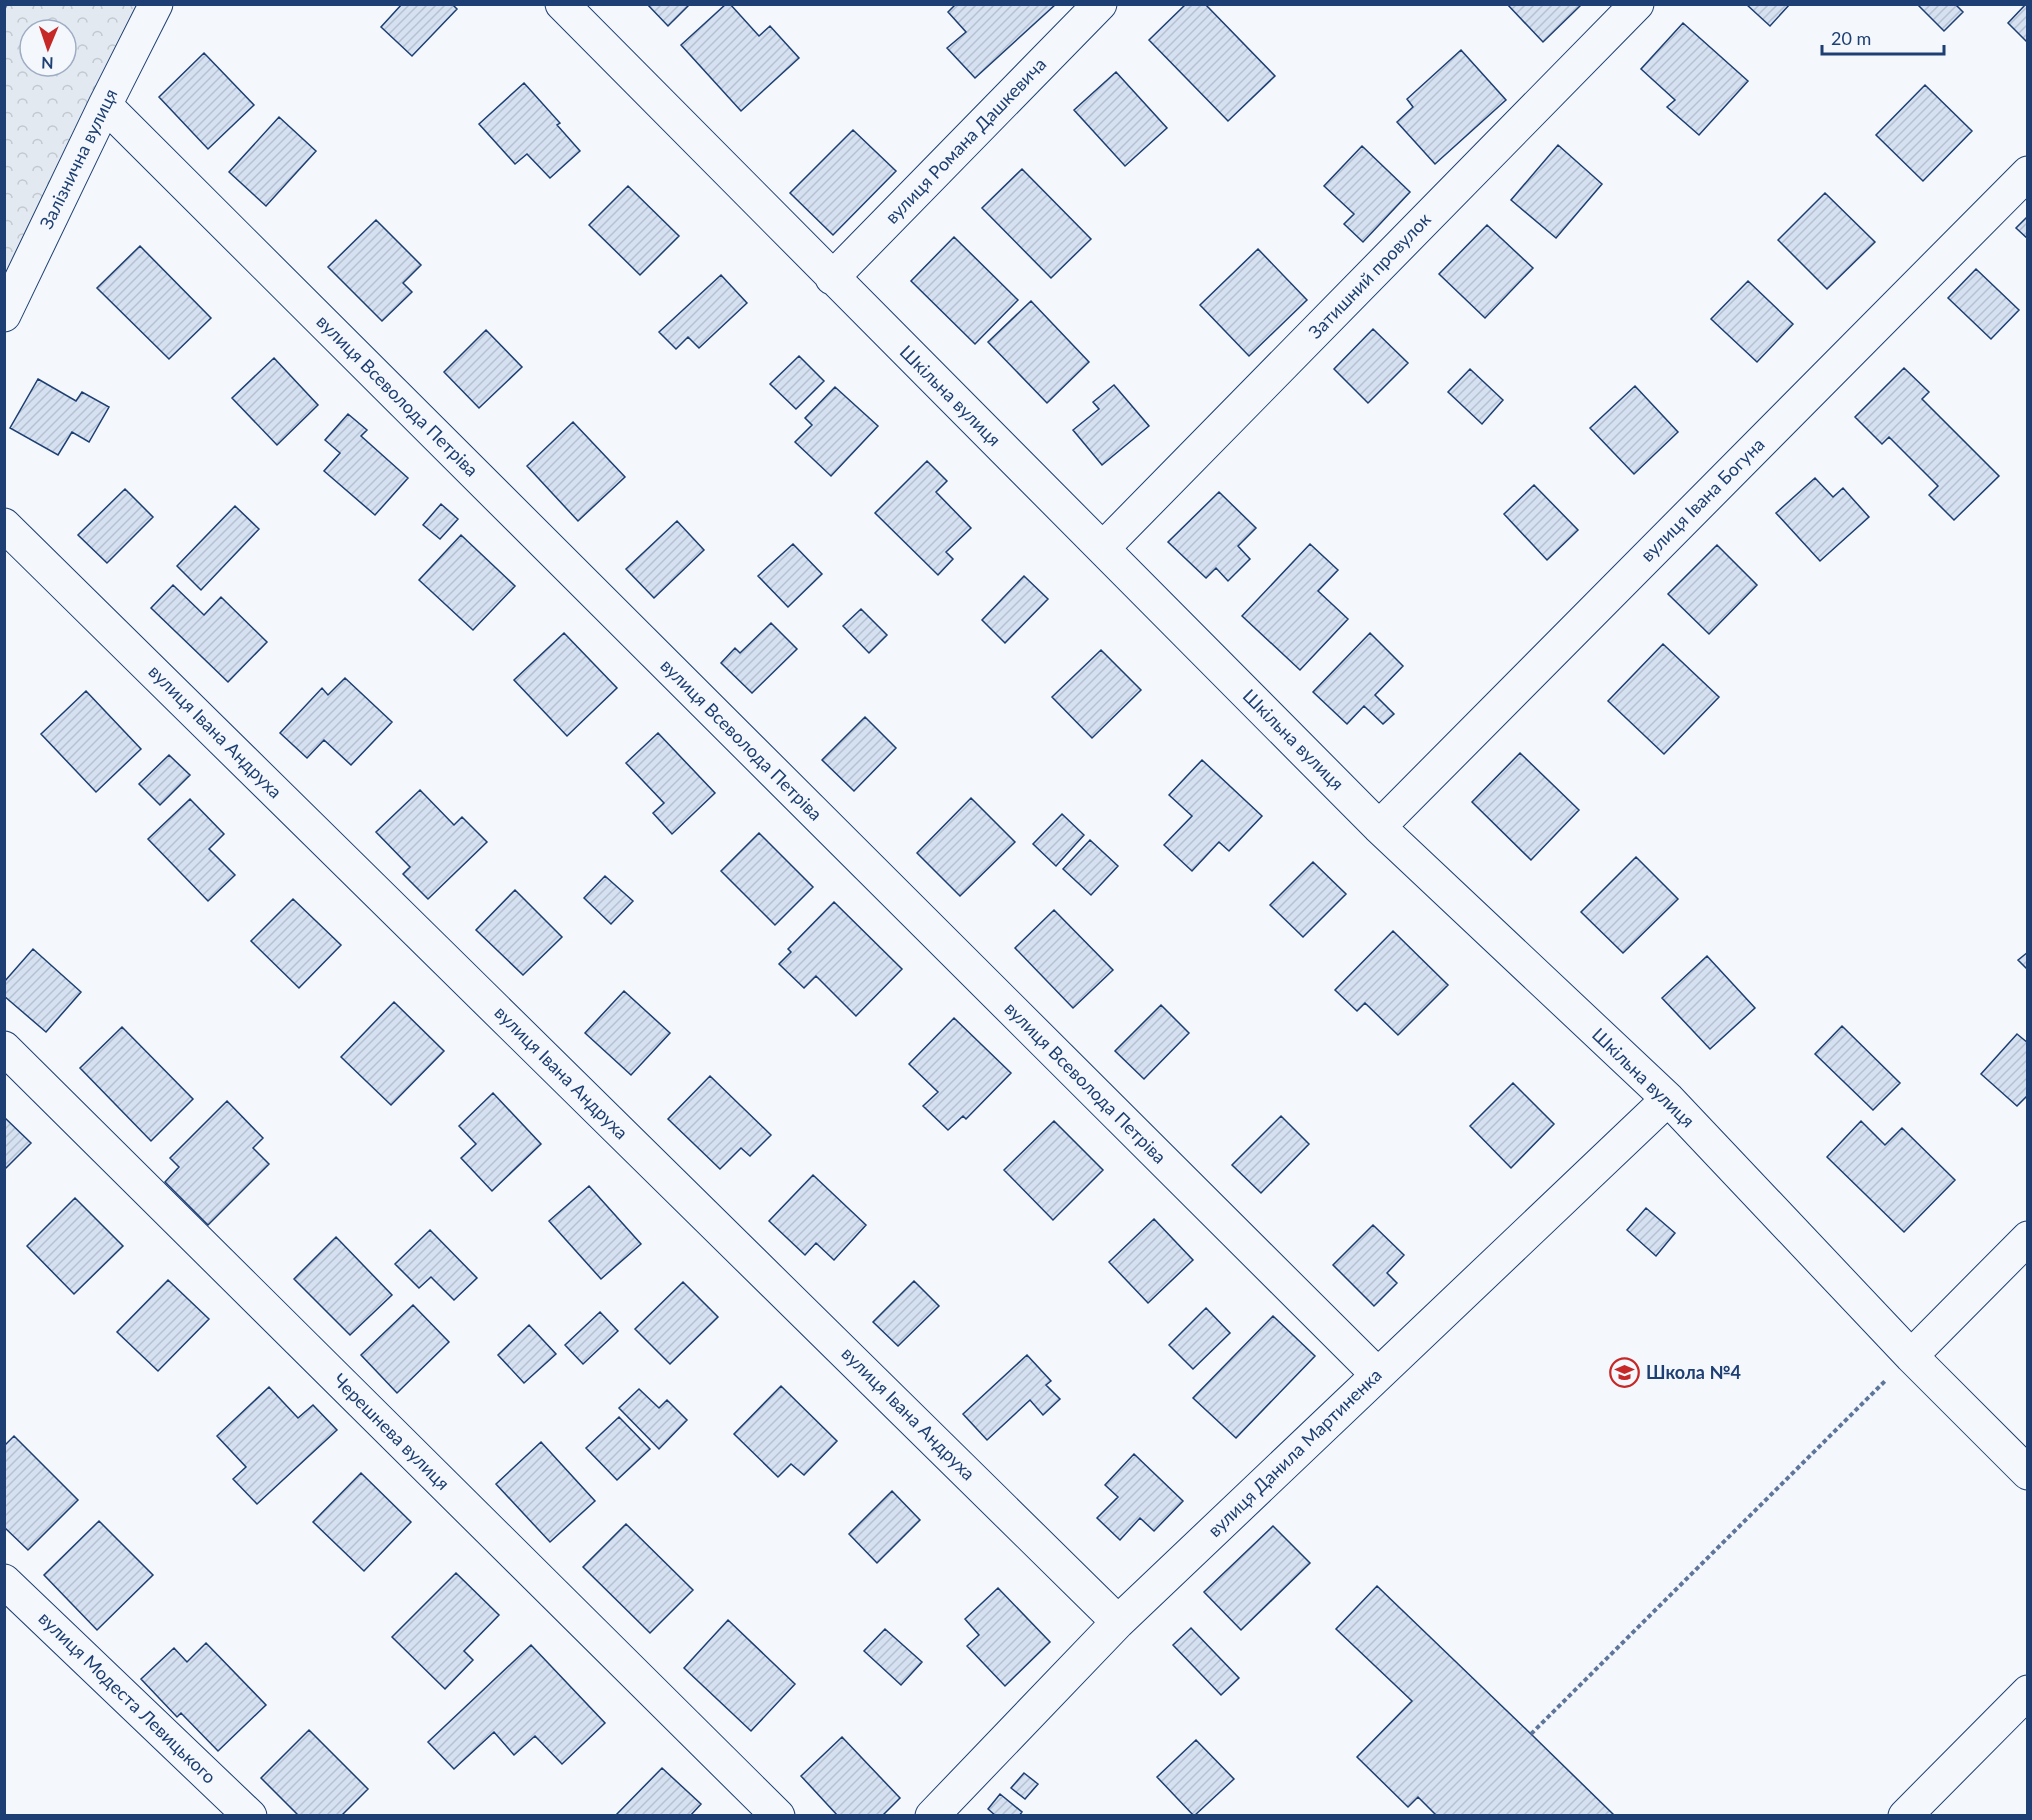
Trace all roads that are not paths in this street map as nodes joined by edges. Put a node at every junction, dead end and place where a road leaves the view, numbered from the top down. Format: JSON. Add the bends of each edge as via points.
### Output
{"nodes":[{"id":1,"x":156,"y":4,"type":"edge"},
{"id":2,"x":562,"y":4,"type":"edge"},
{"id":3,"x":1100,"y":4,"type":"edge"},
{"id":4,"x":1637,"y":4,"type":"edge"},
{"id":5,"x":105,"y":105,"type":"junction"},
{"id":6,"x":2028,"y":173,"type":"edge"},
{"id":7,"x":832,"y":278,"type":"junction"},
{"id":8,"x":4,"y":315,"type":"edge"},
{"id":9,"x":4,"y":525,"type":"edge"},
{"id":10,"x":1103,"y":548,"type":"junction"},
{"id":11,"x":1379,"y":826,"type":"junction"},
{"id":12,"x":4,"y":1047,"type":"edge"},
{"id":13,"x":1668,"y":1099,"type":"junction"},
{"id":14,"x":2028,"y":1238,"type":"edge"},
{"id":15,"x":1911,"y":1356,"type":"junction"},
{"id":16,"x":1377,"y":1374,"type":"junction"},
{"id":17,"x":2028,"y":1473,"type":"edge"},
{"id":18,"x":4,"y":1581,"type":"edge"},
{"id":19,"x":1118,"y":1622,"type":"junction"},
{"id":20,"x":2028,"y":1692,"type":"edge"},
{"id":21,"x":250,"y":1815,"type":"edge"},
{"id":22,"x":778,"y":1815,"type":"edge"},
{"id":23,"x":932,"y":1815,"type":"edge"},
{"id":24,"x":1905,"y":1815,"type":"edge"}],
"edges":[{"from":1,"to":5,"type":"street","name":"Залізнична вулиця"},
{"from":2,"to":7,"type":"street","name":"Шкільна вулиця"},
{"from":3,"to":7,"type":"street","name":"вулиця Романа Дашкевича"},
{"from":4,"to":10,"type":"street","name":"Затишний провулок"},
{"from":5,"to":8,"type":"street","name":"Залізнична вулиця"},
{"from":5,"to":16,"type":"street","name":"вулиця Всеволода Петріва"},
{"from":6,"to":11,"type":"street","name":"вулиця Івана Богуна"},
{"from":7,"to":10,"type":"street","name":"Шкільна вулиця"},
{"from":9,"to":19,"type":"street","name":"вулиця Івана Андруха"},
{"from":10,"to":11,"type":"street","name":"Шкільна вулиця"},
{"from":11,"to":13,"type":"street","name":"Шкільна вулиця"},
{"from":12,"to":22,"type":"street","name":"Черешнева вулиця"},
{"from":13,"to":15,"type":"street","name":"Шкільна вулиця"},
{"from":13,"to":16,"type":"street","name":"вулиця Данила Мартиненка"},
{"from":14,"to":15,"type":"street"},
{"from":15,"to":17,"type":"street","name":"Шкільна вулиця"},
{"from":16,"to":19,"type":"street","name":"вулиця Данила Мартиненка"},
{"from":18,"to":21,"type":"street","name":"вулиця Модеста Левицького"},
{"from":19,"to":23,"type":"street","name":"вулиця Данила Мартиненка"},
{"from":20,"to":24,"type":"street"}]}
